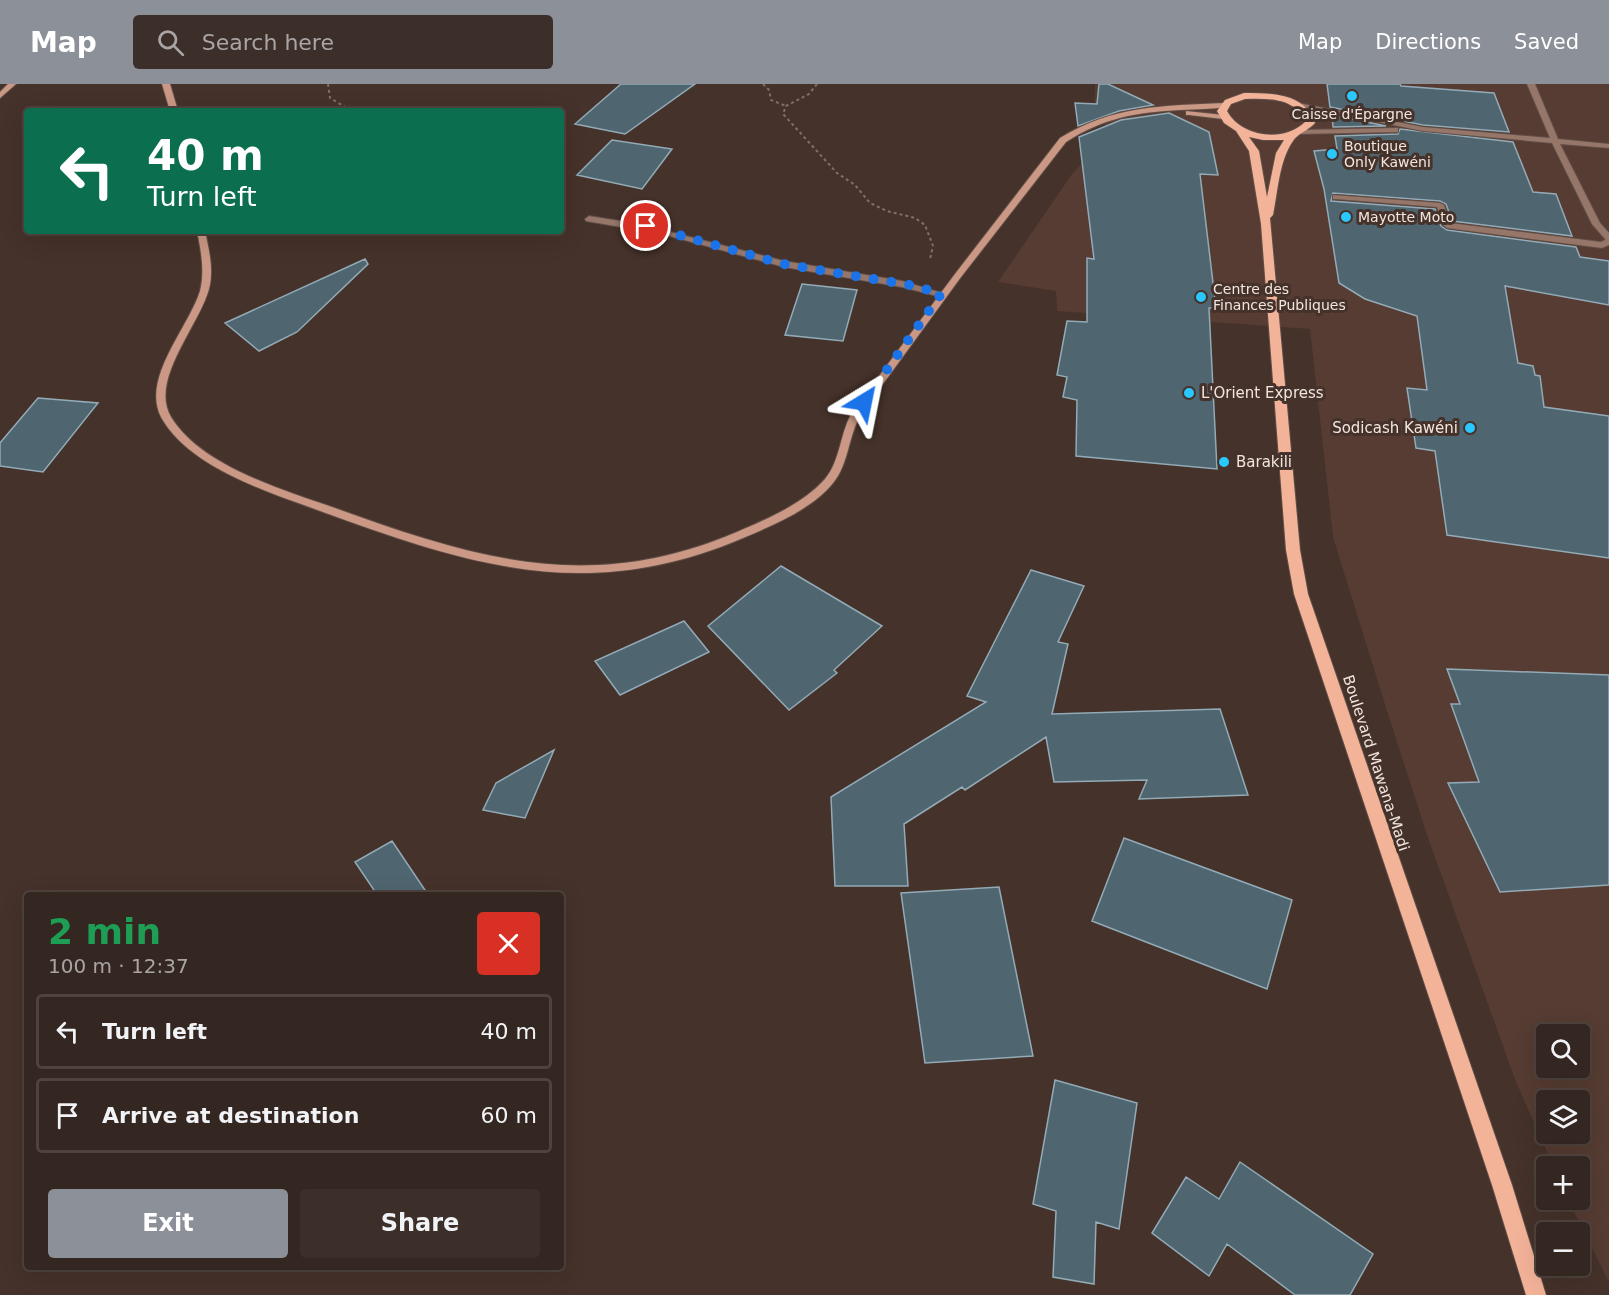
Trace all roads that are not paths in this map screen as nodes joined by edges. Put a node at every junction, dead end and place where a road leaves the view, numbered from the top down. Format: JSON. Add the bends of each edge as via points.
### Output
{"nodes":[{"id":1,"x":12,"y":84,"type":"edge"},
{"id":2,"x":166,"y":84,"type":"edge"},
{"id":3,"x":1531,"y":84,"type":"edge"},
{"id":4,"x":1250,"y":85,"type":"edge"},
{"id":5,"x":1279,"y":87,"type":"dead end"},
{"id":6,"x":0,"y":96,"type":"edge"},
{"id":7,"x":1287,"y":101,"type":"junction"},
{"id":8,"x":1226,"y":104,"type":"junction"},
{"id":9,"x":1298,"y":105,"type":"junction"},
{"id":10,"x":173,"y":108,"type":"edge"},
{"id":11,"x":1149,"y":109,"type":"junction"},
{"id":12,"x":1224,"y":117,"type":"junction"},
{"id":13,"x":1239,"y":129,"type":"junction"},
{"id":14,"x":1423,"y":129,"type":"junction"},
{"id":15,"x":1295,"y":134,"type":"junction"},
{"id":16,"x":1558,"y":141,"type":"junction"},
{"id":17,"x":1609,"y":146,"type":"edge"},
{"id":18,"x":1336,"y":197,"type":"dead end"},
{"id":19,"x":589,"y":219,"type":"dead end"},
{"id":20,"x":1266,"y":224,"type":"junction"},
{"id":21,"x":202,"y":234,"type":"edge"},
{"id":22,"x":1609,"y":240,"type":"edge"},
{"id":23,"x":941,"y":294,"type":"junction"},
{"id":24,"x":1536,"y":1295,"type":"edge"}],
"edges":[{"from":1,"to":6,"type":"main road"},
{"from":2,"to":10,"type":"main road"},
{"from":3,"to":16,"type":"street","via":[[1544,119]]},
{"from":4,"to":8,"type":"main road"},
{"from":5,"to":7,"type":"main road"},
{"from":7,"to":8,"type":"main road","via":[[1254,96]]},
{"from":7,"to":9,"type":"main road"},
{"from":8,"to":11,"type":"main road"},
{"from":8,"to":12,"type":"main road"},
{"from":9,"to":14,"type":"street"},
{"from":9,"to":15,"type":"main road","name":"Boulevard Mawana-Madi","via":[[1309,115],[1310,123]]},
{"from":11,"to":12,"type":"main road"},
{"from":11,"to":23,"type":"main road","via":[[1104,117],[1081,126],[1063,140]]},
{"from":12,"to":13,"type":"main road"},
{"from":13,"to":15,"type":"main road","via":[[1265,136]]},
{"from":13,"to":20,"type":"main road","name":"Boulevard Mawana-Madi","via":[[1254,151]]},
{"from":14,"to":15,"type":"street"},
{"from":14,"to":16,"type":"street"},
{"from":15,"to":20,"type":"main road","name":"Boulevard Mawana-Madi","via":[[1281,153]]},
{"from":16,"to":17,"type":"street"},
{"from":16,"to":22,"type":"street","via":[[1596,224]]},
{"from":18,"to":22,"type":"street","via":[[1440,205],[1447,225],[1602,245]]},
{"from":19,"to":23,"type":"street","via":[[629,222],[783,264],[915,286]]},
{"from":20,"to":24,"type":"main road","name":"Boulevard Mawana-Madi","via":[[1293,550],[1301,594]]},
{"from":21,"to":23,"type":"main road","via":[[207,258],[205,290],[165,373],[161,391],[163,412],[177,436],[245,477],[416,543],[469,557],[552,570],[640,567],[684,558],[728,542],[799,507],[831,478],[851,420]]}]}
